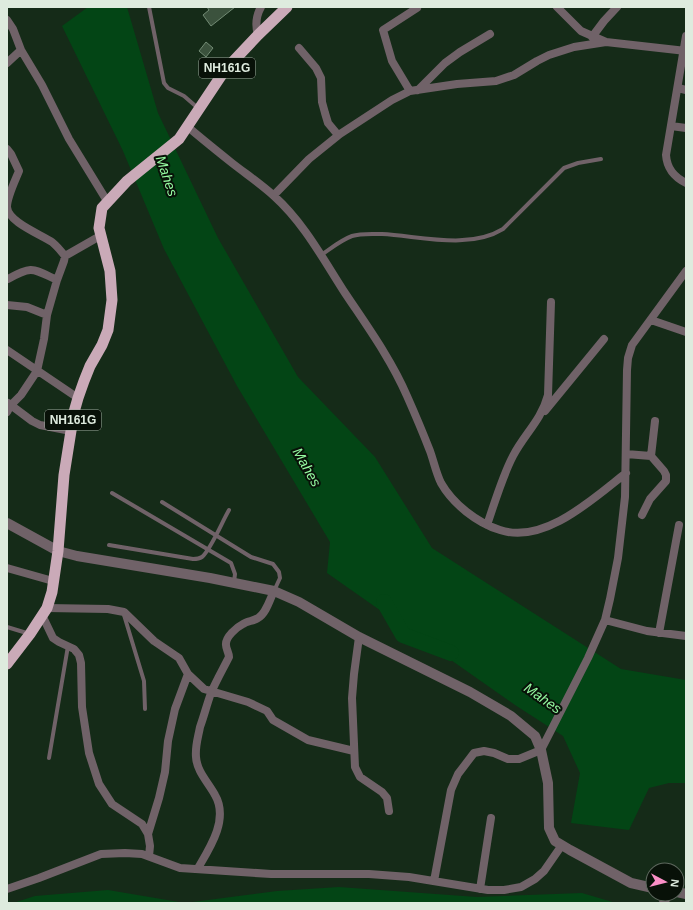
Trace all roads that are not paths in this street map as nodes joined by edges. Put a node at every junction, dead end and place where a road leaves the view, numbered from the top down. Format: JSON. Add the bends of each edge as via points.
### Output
{"nodes":[{"id":1,"x":149,"y":7,"type":"edge"},
{"id":2,"x":261,"y":7,"type":"edge"},
{"id":3,"x":287,"y":7,"type":"edge"},
{"id":4,"x":557,"y":7,"type":"edge"},
{"id":5,"x":618,"y":7,"type":"edge"},
{"id":6,"x":416,"y":8,"type":"dead end"},
{"id":7,"x":7,"y":20,"type":"edge"},
{"id":8,"x":258,"y":34,"type":"junction"},
{"id":9,"x":490,"y":34,"type":"dead end"},
{"id":10,"x":686,"y":36,"type":"edge"},
{"id":11,"x":592,"y":37,"type":"junction"},
{"id":12,"x":606,"y":42,"type":"junction"},
{"id":13,"x":299,"y":48,"type":"dead end"},
{"id":14,"x":21,"y":50,"type":"junction"},
{"id":15,"x":685,"y":51,"type":"edge"},
{"id":16,"x":7,"y":63,"type":"edge"},
{"id":17,"x":682,"y":89,"type":"edge"},
{"id":18,"x":414,"y":90,"type":"junction"},
{"id":19,"x":199,"y":109,"type":"junction"},
{"id":20,"x":671,"y":126,"type":"junction"},
{"id":21,"x":188,"y":127,"type":"junction"},
{"id":22,"x":686,"y":128,"type":"edge"},
{"id":23,"x":338,"y":135,"type":"junction"},
{"id":24,"x":7,"y":149,"type":"edge"},
{"id":25,"x":601,"y":159,"type":"dead end"},
{"id":26,"x":686,"y":183,"type":"edge"},
{"id":27,"x":274,"y":195,"type":"junction"},
{"id":28,"x":107,"y":201,"type":"junction"},
{"id":29,"x":8,"y":214,"type":"edge"},
{"id":30,"x":100,"y":236,"type":"junction"},
{"id":31,"x":321,"y":255,"type":"junction"},
{"id":32,"x":65,"y":256,"type":"junction"},
{"id":33,"x":686,"y":271,"type":"edge"},
{"id":34,"x":8,"y":279,"type":"dead end"},
{"id":35,"x":57,"y":280,"type":"junction"},
{"id":36,"x":551,"y":302,"type":"dead end"},
{"id":37,"x":7,"y":305,"type":"edge"},
{"id":38,"x":47,"y":315,"type":"junction"},
{"id":39,"x":651,"y":320,"type":"junction"},
{"id":40,"x":686,"y":332,"type":"edge"},
{"id":41,"x":604,"y":339,"type":"dead end"},
{"id":42,"x":7,"y":350,"type":"edge"},
{"id":43,"x":37,"y":371,"type":"junction"},
{"id":44,"x":78,"y":398,"type":"junction"},
{"id":45,"x":8,"y":407,"type":"edge"},
{"id":46,"x":540,"y":417,"type":"junction"},
{"id":47,"x":655,"y":421,"type":"dead end"},
{"id":48,"x":71,"y":431,"type":"junction"},
{"id":49,"x":626,"y":454,"type":"junction"},
{"id":50,"x":651,"y":456,"type":"junction"},
{"id":51,"x":626,"y":473,"type":"junction"},
{"id":52,"x":112,"y":493,"type":"dead end"},
{"id":53,"x":162,"y":502,"type":"dead end"},
{"id":54,"x":229,"y":510,"type":"dead end"},
{"id":55,"x":642,"y":515,"type":"dead end"},
{"id":56,"x":7,"y":523,"type":"edge"},
{"id":57,"x":487,"y":525,"type":"junction"},
{"id":58,"x":678,"y":525,"type":"dead end"},
{"id":59,"x":216,"y":534,"type":"junction"},
{"id":60,"x":109,"y":545,"type":"dead end"},
{"id":61,"x":207,"y":550,"type":"junction"},
{"id":62,"x":58,"y":551,"type":"junction"},
{"id":63,"x":7,"y":568,"type":"edge"},
{"id":64,"x":54,"y":581,"type":"junction"},
{"id":65,"x":234,"y":582,"type":"junction"},
{"id":66,"x":274,"y":591,"type":"junction"},
{"id":67,"x":45,"y":611,"type":"junction"},
{"id":68,"x":124,"y":612,"type":"junction"},
{"id":69,"x":605,"y":620,"type":"junction"},
{"id":70,"x":7,"y":627,"type":"edge"},
{"id":71,"x":659,"y":633,"type":"junction"},
{"id":72,"x":30,"y":634,"type":"junction"},
{"id":73,"x":686,"y":636,"type":"edge"},
{"id":74,"x":359,"y":638,"type":"junction"},
{"id":75,"x":68,"y":645,"type":"junction"},
{"id":76,"x":7,"y":664,"type":"edge"},
{"id":77,"x":188,"y":674,"type":"junction"},
{"id":78,"x":212,"y":692,"type":"junction"},
{"id":79,"x":145,"y":709,"type":"dead end"},
{"id":80,"x":541,"y":750,"type":"junction"},
{"id":81,"x":354,"y":751,"type":"junction"},
{"id":82,"x":49,"y":758,"type":"dead end"},
{"id":83,"x":389,"y":811,"type":"dead end"},
{"id":84,"x":491,"y":818,"type":"dead end"},
{"id":85,"x":148,"y":834,"type":"junction"},
{"id":86,"x":562,"y":845,"type":"junction"},
{"id":87,"x":148,"y":856,"type":"junction"},
{"id":88,"x":198,"y":868,"type":"junction"},
{"id":89,"x":434,"y":881,"type":"junction"},
{"id":90,"x":645,"y":886,"type":"edge"},
{"id":91,"x":7,"y":889,"type":"edge"},
{"id":92,"x":480,"y":889,"type":"junction"}],
"edges":[{"from":1,"to":19,"type":"lane","via":[[164,83]]},
{"from":2,"to":8,"type":"street","via":[[256,19]]},
{"from":3,"to":8,"type":"highway","number":"NH161G"},
{"from":4,"to":11,"type":"street","via":[[581,31]]},
{"from":5,"to":11,"type":"street"},
{"from":6,"to":18,"type":"street","via":[[383,30],[392,61]]},
{"from":7,"to":14,"type":"street"},
{"from":8,"to":19,"type":"highway","number":"NH161G","via":[[225,70]]},
{"from":9,"to":18,"type":"street","via":[[445,63]]},
{"from":10,"to":15,"type":"street"},
{"from":11,"to":12,"type":"street"},
{"from":12,"to":15,"type":"street"},
{"from":12,"to":18,"type":"street","via":[[574,47],[549,55],[514,75],[496,81]]},
{"from":13,"to":23,"type":"street","via":[[321,78],[325,113],[328,123]]},
{"from":14,"to":16,"type":"street"},
{"from":14,"to":28,"type":"street","via":[[42,84],[69,139]]},
{"from":15,"to":17,"type":"street"},
{"from":17,"to":20,"type":"street"},
{"from":18,"to":23,"type":"street","via":[[392,100]]},
{"from":19,"to":21,"type":"highway","number":"NH161G"},
{"from":20,"to":22,"type":"street"},
{"from":20,"to":26,"type":"street","via":[[667,163],[674,174]]},
{"from":21,"to":27,"type":"street"},
{"from":21,"to":28,"type":"highway","number":"NH161G","via":[[179,139],[127,181]]},
{"from":23,"to":27,"type":"street","via":[[309,159]]},
{"from":24,"to":29,"type":"street","via":[[12,154],[19,172],[9,199]]},
{"from":25,"to":31,"type":"lane","via":[[564,168],[495,234],[459,240],[368,234],[352,236]]},
{"from":27,"to":31,"type":"street","via":[[301,225]]},
{"from":28,"to":30,"type":"highway","number":"NH161G","via":[[100,217]]},
{"from":29,"to":32,"type":"street","via":[[52,242]]},
{"from":30,"to":32,"type":"street"},
{"from":30,"to":44,"type":"highway","number":"NH161G","via":[[110,271],[111,314],[108,330]]},
{"from":31,"to":57,"type":"street","via":[[390,361],[407,394],[442,484],[459,505]]},
{"from":32,"to":35,"type":"street"},
{"from":33,"to":39,"type":"street"},
{"from":34,"to":35,"type":"street","via":[[31,269]]},
{"from":35,"to":38,"type":"street"},
{"from":36,"to":46,"type":"street","via":[[548,395]]},
{"from":37,"to":38,"type":"street","via":[[27,306]]},
{"from":38,"to":43,"type":"street"},
{"from":39,"to":40,"type":"street"},
{"from":39,"to":49,"type":"street","via":[[632,345],[628,358]]},
{"from":41,"to":46,"type":"street"},
{"from":42,"to":43,"type":"street"},
{"from":43,"to":44,"type":"street"},
{"from":43,"to":45,"type":"street","via":[[21,396]]},
{"from":44,"to":48,"type":"highway","number":"NH161G"},
{"from":45,"to":48,"type":"street","via":[[40,425]]},
{"from":46,"to":57,"type":"street","via":[[513,456]]},
{"from":47,"to":50,"type":"street"},
{"from":48,"to":62,"type":"highway","number":"NH161G","via":[[64,475]]},
{"from":49,"to":50,"type":"street"},
{"from":49,"to":51,"type":"street"},
{"from":50,"to":55,"type":"street","via":[[664,471],[666,481],[650,499]]},
{"from":51,"to":57,"type":"street","via":[[578,510],[545,528],[513,533]]},
{"from":51,"to":69,"type":"street","via":[[618,558]]},
{"from":52,"to":61,"type":"lane"},
{"from":53,"to":59,"type":"lane"},
{"from":54,"to":59,"type":"lane"},
{"from":56,"to":62,"type":"street"},
{"from":58,"to":71,"type":"street"},
{"from":59,"to":61,"type":"lane"},
{"from":59,"to":66,"type":"lane","via":[[251,557],[277,567],[280,578]]},
{"from":60,"to":61,"type":"lane","via":[[193,559],[202,557]]},
{"from":61,"to":65,"type":"lane","via":[[231,563],[235,574]]},
{"from":62,"to":64,"type":"highway","number":"NH161G"},
{"from":62,"to":65,"type":"street"},
{"from":63,"to":64,"type":"street"},
{"from":64,"to":67,"type":"highway","number":"NH161G"},
{"from":65,"to":66,"type":"street"},
{"from":66,"to":74,"type":"street","via":[[300,602]]},
{"from":66,"to":78,"type":"street","via":[[262,614],[257,619],[243,623],[226,641],[229,657]]},
{"from":67,"to":68,"type":"street","via":[[108,609]]},
{"from":67,"to":72,"type":"highway","number":"NH161G"},
{"from":67,"to":75,"type":"street","via":[[53,638]]},
{"from":68,"to":77,"type":"street","via":[[154,642],[178,658]]},
{"from":68,"to":79,"type":"lane","via":[[144,681]]},
{"from":69,"to":71,"type":"street"},
{"from":69,"to":80,"type":"street"},
{"from":70,"to":72,"type":"lane"},
{"from":71,"to":73,"type":"street"},
{"from":72,"to":76,"type":"highway","number":"NH161G"},
{"from":74,"to":80,"type":"street","via":[[470,692],[511,716],[535,736]]},
{"from":74,"to":81,"type":"street","via":[[352,698]]},
{"from":75,"to":82,"type":"lane"},
{"from":75,"to":85,"type":"street","via":[[79,655],[81,663],[82,707],[89,753],[99,784],[112,804],[142,824]]},
{"from":77,"to":78,"type":"street","via":[[204,689]]},
{"from":77,"to":85,"type":"street","via":[[175,710],[159,798]]},
{"from":78,"to":81,"type":"street","via":[[248,702],[267,711],[273,720],[308,740]]},
{"from":78,"to":88,"type":"street","via":[[196,742],[196,759],[202,776],[215,795],[220,815],[211,846]]},
{"from":80,"to":86,"type":"street","via":[[548,783],[549,828],[555,841]]},
{"from":80,"to":89,"type":"street","via":[[519,759],[508,759],[484,751],[474,754],[458,774],[452,790]]},
{"from":81,"to":83,"type":"street","via":[[355,767],[360,777],[382,792],[387,798]]},
{"from":84,"to":92,"type":"street"},
{"from":85,"to":87,"type":"street"},
{"from":86,"to":90,"type":"street","via":[[632,883]]},
{"from":86,"to":92,"type":"street","via":[[544,871],[521,887],[504,890]]},
{"from":87,"to":88,"type":"street","via":[[180,868]]},
{"from":87,"to":91,"type":"street","via":[[125,853],[101,854]]},
{"from":88,"to":89,"type":"street","via":[[279,874],[369,874]]},
{"from":89,"to":92,"type":"street"}]}
